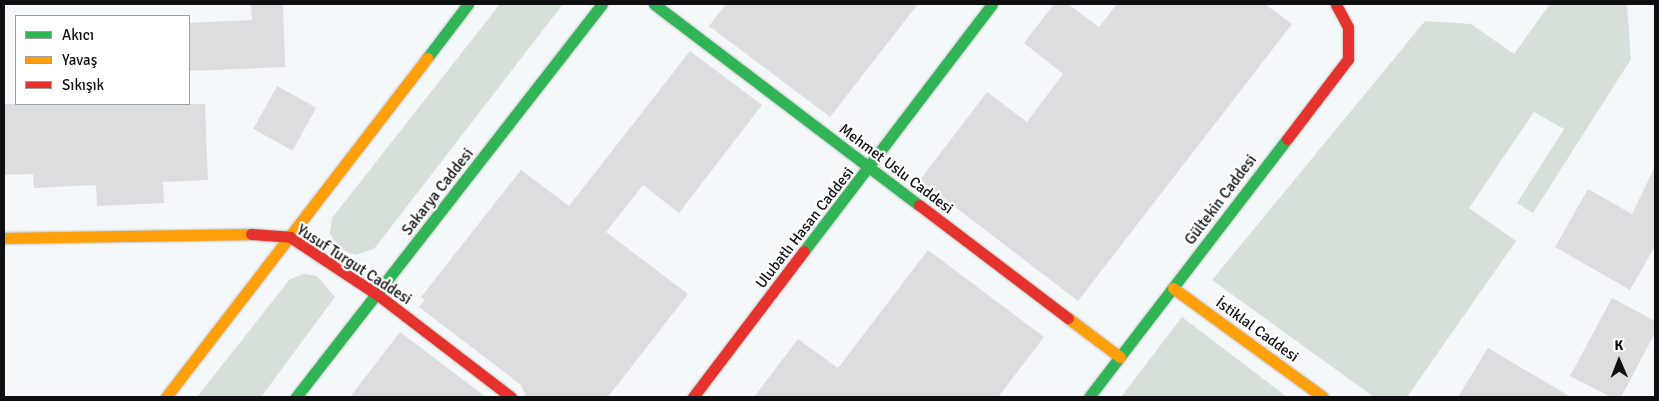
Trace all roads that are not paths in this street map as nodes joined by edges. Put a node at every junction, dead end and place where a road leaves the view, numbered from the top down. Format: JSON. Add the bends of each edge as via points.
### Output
{"nodes":[{"id":1,"x":468,"y":4,"type":"edge"},
{"id":2,"x":602,"y":4,"type":"edge"},
{"id":3,"x":654,"y":4,"type":"edge"},
{"id":4,"x":992,"y":4,"type":"edge"},
{"id":5,"x":1340,"y":9,"type":"edge"},
{"id":6,"x":870,"y":168,"type":"junction"},
{"id":7,"x":290,"y":237,"type":"junction"},
{"id":8,"x":4,"y":238,"type":"edge"},
{"id":9,"x":1173,"y":288,"type":"junction"},
{"id":10,"x":378,"y":295,"type":"junction"},
{"id":11,"x":1120,"y":357,"type":"junction"},
{"id":12,"x":166,"y":397,"type":"edge"},
{"id":13,"x":296,"y":397,"type":"edge"},
{"id":14,"x":511,"y":397,"type":"edge"},
{"id":15,"x":693,"y":397,"type":"edge"},
{"id":16,"x":1089,"y":397,"type":"edge"},
{"id":17,"x":1323,"y":397,"type":"edge"}],
"edges":[{"from":1,"to":7,"type":"street"},
{"from":2,"to":10,"type":"street","name":"Sakarya Caddesi"},
{"from":3,"to":6,"type":"street","name":"Mehmet Uslu Caddesi"},
{"from":4,"to":6,"type":"street","name":"Ulubatlı Hasan Caddesi"},
{"from":5,"to":9,"type":"street","name":"Gültekin Caddesi","via":[[1351,45],[1348,59]]},
{"from":6,"to":11,"type":"street","name":"Mehmet Uslu Caddesi"},
{"from":6,"to":15,"type":"street","name":"Ulubatlı Hasan Caddesi"},
{"from":7,"to":8,"type":"street","name":"Yusuf Turgut Caddesi","via":[[233,232]]},
{"from":7,"to":10,"type":"street","name":"Yusuf Turgut Caddesi"},
{"from":7,"to":12,"type":"street"},
{"from":9,"to":11,"type":"street","name":"Gültekin Caddesi"},
{"from":9,"to":17,"type":"street","name":"İstiklal Caddesi"},
{"from":10,"to":13,"type":"street","name":"Sakarya Caddesi"},
{"from":10,"to":14,"type":"street","name":"Yusuf Turgut Caddesi"},
{"from":11,"to":16,"type":"street","name":"Gültekin Caddesi"}]}
